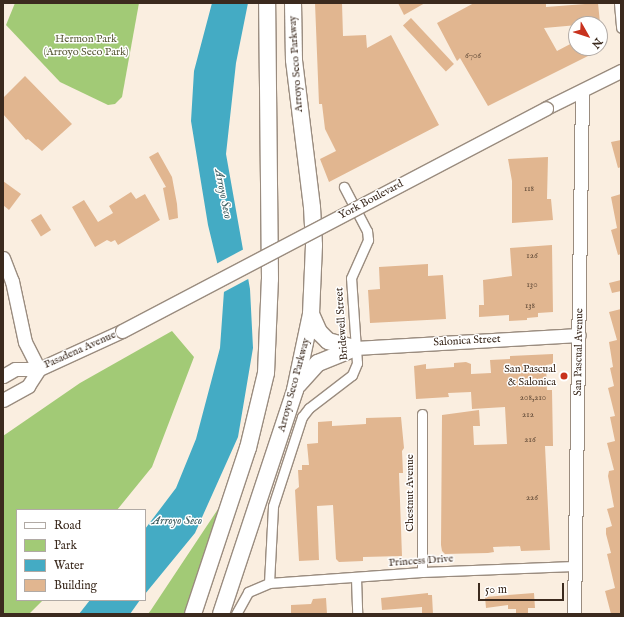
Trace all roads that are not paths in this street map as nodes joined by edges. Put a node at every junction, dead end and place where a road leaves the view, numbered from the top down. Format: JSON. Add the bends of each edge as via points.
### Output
{"nodes":[{"id":1,"x":267,"y":3,"type":"edge"},
{"id":2,"x":293,"y":3,"type":"edge"},
{"id":3,"x":619,"y":3,"type":"edge"},
{"id":4,"x":621,"y":28,"type":"edge"},
{"id":5,"x":621,"y":71,"type":"edge"},
{"id":6,"x":582,"y":90,"type":"junction"},
{"id":7,"x":344,"y":187,"type":"dead end"},
{"id":8,"x":3,"y":258,"type":"edge"},
{"id":9,"x":311,"y":314,"type":"junction"},
{"id":10,"x":122,"y":331,"type":"joint"},
{"id":11,"x":579,"y":334,"type":"junction"},
{"id":12,"x":355,"y":348,"type":"junction"},
{"id":13,"x":39,"y":369,"type":"junction"},
{"id":14,"x":3,"y":376,"type":"edge"},
{"id":15,"x":295,"y":390,"type":"junction"},
{"id":16,"x":3,"y":400,"type":"edge"},
{"id":17,"x":422,"y":414,"type":"dead end"},
{"id":18,"x":574,"y":566,"type":"junction"},
{"id":19,"x":422,"y":572,"type":"junction"},
{"id":20,"x":356,"y":578,"type":"junction"},
{"id":21,"x":269,"y":583,"type":"junction"},
{"id":22,"x":193,"y":614,"type":"edge"},
{"id":23,"x":221,"y":614,"type":"edge"},
{"id":24,"x":236,"y":614,"type":"edge"},
{"id":25,"x":357,"y":614,"type":"edge"},
{"id":26,"x":574,"y":614,"type":"edge"}],
"edges":[{"from":1,"to":22,"type":"highway","via":[[270,279],[266,373],[248,448]]},
{"from":2,"to":9,"type":"highway","name":"Arroyo Seco Parkway","via":[[295,66],[312,207],[314,246]]},
{"from":3,"to":4,"type":"street"},
{"from":5,"to":6,"type":"main road","name":"York Boulevard"},
{"from":6,"to":10,"type":"main road","name":"York Boulevard","bridge":true},
{"from":6,"to":11,"type":"main road","name":"San Pascual Avenue"},
{"from":7,"to":12,"type":"street","name":"Bridewell Street","via":[[367,231],[368,240],[351,278]]},
{"from":8,"to":13,"type":"main road","via":[[12,281],[24,342]]},
{"from":9,"to":12,"type":"highway","via":[[319,332],[328,342]]},
{"from":9,"to":15,"type":"highway","name":"Arroyo Seco Parkway"},
{"from":10,"to":13,"type":"main road","name":"Pasadena Avenue"},
{"from":11,"to":12,"type":"main road","name":"Salonica Street"},
{"from":11,"to":18,"type":"main road","name":"San Pascual Avenue"},
{"from":12,"to":15,"type":"highway","via":[[318,362]]},
{"from":12,"to":21,"type":"street","name":"Bridewell Street","via":[[357,363],[352,375],[309,408],[297,430],[273,506]]},
{"from":13,"to":14,"type":"main road","name":"Pasadena Avenue","via":[[15,369]]},
{"from":13,"to":16,"type":"main road","name":"Pasadena Avenue","via":[[28,386]]},
{"from":15,"to":23,"type":"highway","name":"Arroyo Seco Parkway"},
{"from":17,"to":19,"type":"street","name":"Chestnut Avenue"},
{"from":18,"to":19,"type":"street","name":"Princess Drive"},
{"from":18,"to":26,"type":"main road","name":"San Pascual Avenue"},
{"from":19,"to":20,"type":"street","name":"Princess Drive"},
{"from":20,"to":21,"type":"street","name":"Princess Drive"},
{"from":20,"to":25,"type":"street"},
{"from":21,"to":24,"type":"street","via":[[248,592]]}]}
